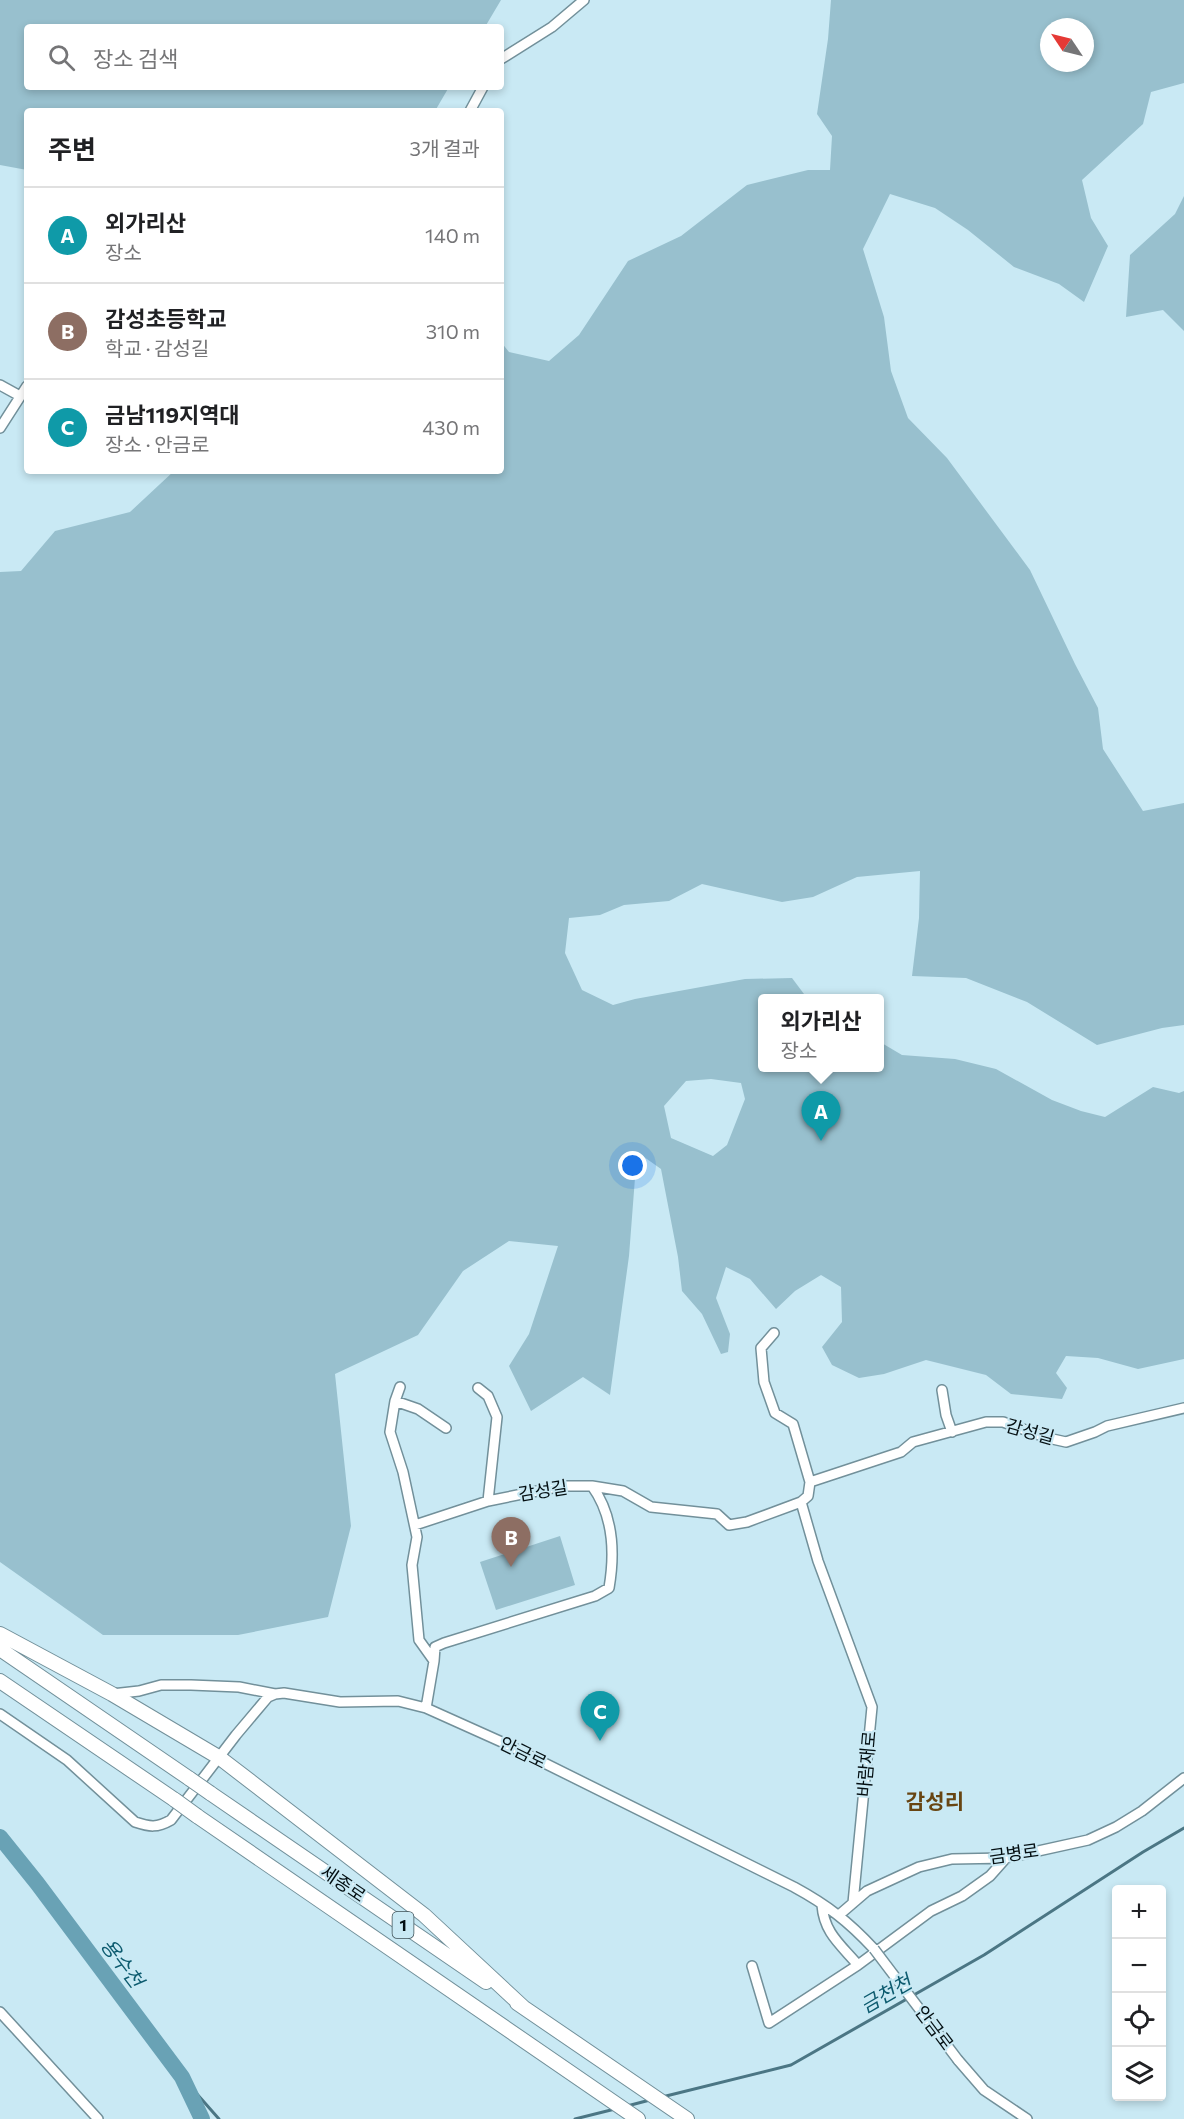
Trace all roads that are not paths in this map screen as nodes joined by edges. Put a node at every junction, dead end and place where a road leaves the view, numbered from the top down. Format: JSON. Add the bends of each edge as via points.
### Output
{"nodes":[{"id":1,"x":584,"y":0,"type":"edge"},
{"id":2,"x":504,"y":57,"type":"edge"},
{"id":3,"x":481,"y":90,"type":"edge"},
{"id":4,"x":472,"y":108,"type":"edge"},
{"id":5,"x":0,"y":385,"type":"edge"},
{"id":6,"x":24,"y":390,"type":"edge"},
{"id":7,"x":20,"y":396,"type":"junction"},
{"id":8,"x":0,"y":428,"type":"edge"},
{"id":9,"x":774,"y":1333,"type":"dead end"},
{"id":10,"x":400,"y":1387,"type":"dead end"},
{"id":11,"x":478,"y":1388,"type":"dead end"},
{"id":12,"x":942,"y":1390,"type":"dead end"},
{"id":13,"x":395,"y":1401,"type":"junction"},
{"id":14,"x":1184,"y":1408,"type":"edge"},
{"id":15,"x":446,"y":1428,"type":"dead end"},
{"id":16,"x":952,"y":1432,"type":"junction"},
{"id":17,"x":810,"y":1482,"type":"junction"},
{"id":18,"x":592,"y":1486,"type":"junction"},
{"id":19,"x":488,"y":1501,"type":"junction"},
{"id":20,"x":801,"y":1502,"type":"junction"},
{"id":21,"x":414,"y":1524,"type":"junction"},
{"id":22,"x":0,"y":1634,"type":"edge"},
{"id":23,"x":0,"y":1649,"type":"edge"},
{"id":24,"x":434,"y":1661,"type":"junction"},
{"id":25,"x":0,"y":1681,"type":"edge"},
{"id":26,"x":112,"y":1694,"type":"junction"},
{"id":27,"x":275,"y":1694,"type":"junction"},
{"id":28,"x":426,"y":1708,"type":"junction"},
{"id":29,"x":0,"y":1714,"type":"edge"},
{"id":30,"x":220,"y":1758,"type":"junction"},
{"id":31,"x":1184,"y":1778,"type":"edge"},
{"id":32,"x":1006,"y":1858,"type":"junction"},
{"id":33,"x":853,"y":1903,"type":"junction"},
{"id":34,"x":822,"y":1905,"type":"junction"},
{"id":35,"x":839,"y":1915,"type":"junction"},
{"id":36,"x":858,"y":1965,"type":"junction"},
{"id":37,"x":752,"y":1966,"type":"dead end"},
{"id":38,"x":523,"y":2007,"type":"junction"},
{"id":39,"x":0,"y":2012,"type":"edge"},
{"id":40,"x":98,"y":2119,"type":"edge"},
{"id":41,"x":638,"y":2119,"type":"edge"},
{"id":42,"x":687,"y":2119,"type":"edge"},
{"id":43,"x":1027,"y":2119,"type":"edge"}],
"edges":[{"from":1,"to":2,"type":"street","via":[[552,27]]},
{"from":3,"to":4,"type":"street"},
{"from":5,"to":7,"type":"street"},
{"from":6,"to":7,"type":"street"},
{"from":7,"to":8,"type":"street"},
{"from":9,"to":17,"type":"street","via":[[761,1347],[764,1382],[775,1413],[794,1424]]},
{"from":10,"to":13,"type":"street"},
{"from":11,"to":19,"type":"street","via":[[488,1396],[497,1417]]},
{"from":12,"to":16,"type":"street"},
{"from":13,"to":15,"type":"street","via":[[418,1409]]},
{"from":13,"to":21,"type":"street","via":[[390,1432]]},
{"from":14,"to":16,"type":"street","name":"감성길","via":[[1107,1426],[1066,1442],[1003,1422],[986,1422]]},
{"from":16,"to":17,"type":"street","name":"감성길","via":[[913,1442],[901,1452]]},
{"from":17,"to":20,"type":"street","via":[[808,1496]]},
{"from":18,"to":19,"type":"street","name":"감성길","via":[[562,1486]]},
{"from":18,"to":20,"type":"street","name":"감성길","via":[[623,1491],[651,1507],[717,1514],[729,1525]]},
{"from":18,"to":24,"type":"street","via":[[604,1508],[611,1541],[609,1588],[595,1596],[444,1642],[435,1647]]},
{"from":19,"to":21,"type":"street","name":"감성길"},
{"from":20,"to":33,"type":"street","name":"바람재로","via":[[818,1561],[872,1707]]},
{"from":21,"to":24,"type":"street","via":[[417,1537],[412,1565],[419,1640]]},
{"from":22,"to":26,"type":"highway"},
{"from":23,"to":38,"type":"highway","name":"세종로","number":"1","bridge":true},
{"from":24,"to":28,"type":"street"},
{"from":25,"to":41,"type":"highway","name":"세종로","number":"1","bridge":true},
{"from":26,"to":27,"type":"street","name":"안금로","via":[[191,1684]]},
{"from":26,"to":30,"type":"highway"},
{"from":27,"to":28,"type":"street","name":"안금로","via":[[340,1702],[398,1701]]},
{"from":27,"to":30,"type":"street","via":[[268,1697]]},
{"from":28,"to":34,"type":"street","name":"안금로","via":[[783,1881]]},
{"from":29,"to":30,"type":"street","via":[[67,1760],[135,1822],[148,1827],[171,1820]]},
{"from":30,"to":38,"type":"highway","via":[[424,1915]]},
{"from":31,"to":32,"type":"street","name":"금병로","via":[[1142,1811],[1088,1840]]},
{"from":32,"to":33,"type":"street","name":"금병로","via":[[952,1860],[919,1867],[867,1891]]},
{"from":32,"to":36,"type":"street","via":[[990,1876],[931,1911]]},
{"from":33,"to":35,"type":"street","name":"금병로"},
{"from":34,"to":35,"type":"street","name":"안금로"},
{"from":34,"to":36,"type":"street","via":[[828,1931]]},
{"from":35,"to":43,"type":"street","name":"안금로","bridge":true,"via":[[874,1949],[984,2090]]},
{"from":36,"to":37,"type":"street","via":[[769,2023]]},
{"from":38,"to":42,"type":"highway","name":"세종로","number":"1"},
{"from":39,"to":40,"type":"street"}]}
